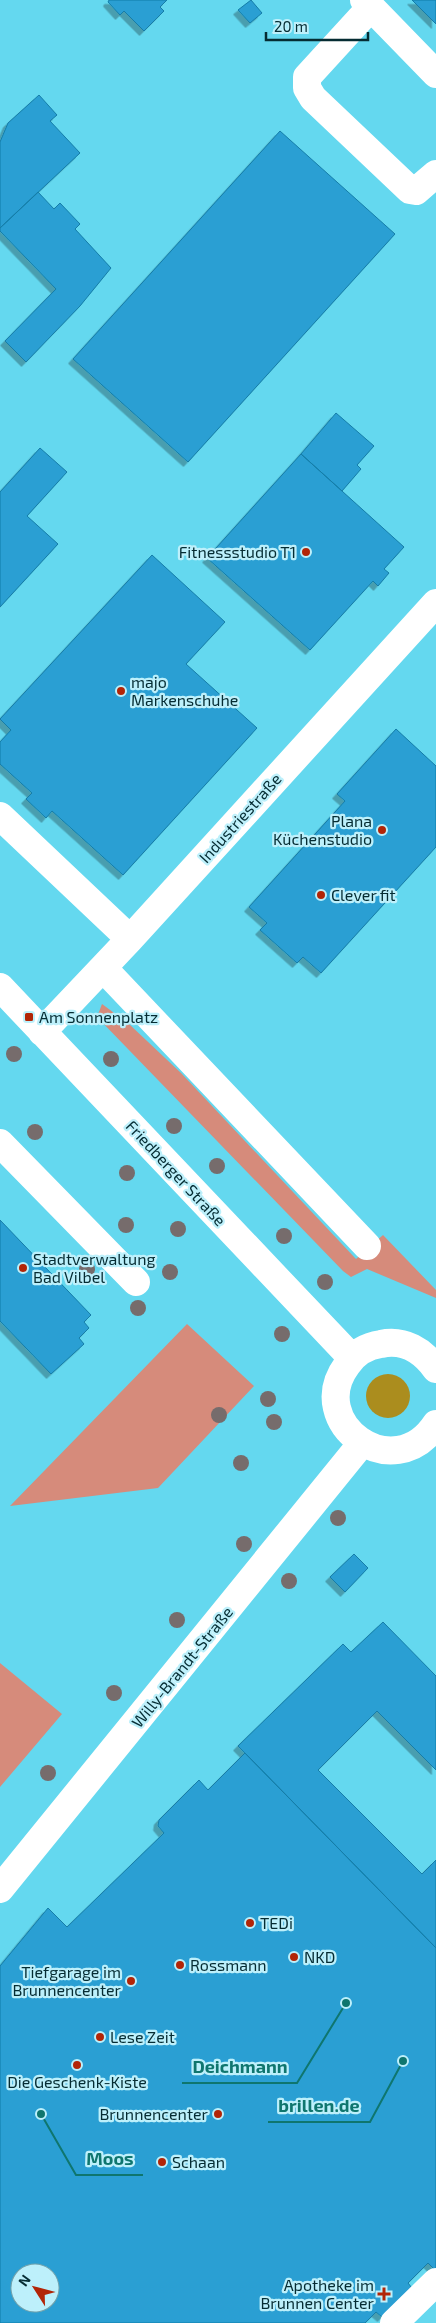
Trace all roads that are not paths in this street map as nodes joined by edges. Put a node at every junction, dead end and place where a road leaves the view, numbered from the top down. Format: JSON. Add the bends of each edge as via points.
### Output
{"nodes":[{"id":1,"x":368,"y":3,"type":"edge"},
{"id":2,"x":436,"y":74,"type":"edge"},
{"id":3,"x":436,"y":174,"type":"edge"},
{"id":4,"x":436,"y":603,"type":"edge"},
{"id":5,"x":0,"y":816,"type":"edge"},
{"id":6,"x":130,"y":939,"type":"junction"},
{"id":7,"x":103,"y":968,"type":"junction"},
{"id":8,"x":0,"y":987,"type":"edge"},
{"id":9,"x":42,"y":1032,"type":"junction"},
{"id":10,"x":0,"y":1143,"type":"edge"},
{"id":11,"x":367,"y":1246,"type":"dead end"},
{"id":12,"x":136,"y":1282,"type":"dead end"},
{"id":13,"x":352,"y":1358,"type":"junction"},
{"id":14,"x":436,"y":1369,"type":"edge"},
{"id":15,"x":434,"y":1433,"type":"edge"},
{"id":16,"x":362,"y":1443,"type":"junction"},
{"id":17,"x":0,"y":1889,"type":"edge"},
{"id":18,"x":436,"y":2282,"type":"edge"},
{"id":19,"x":394,"y":2323,"type":"edge"}],
"edges":[{"from":1,"to":2,"type":"street"},
{"from":1,"to":3,"type":"street","via":[[307,77],[307,88],[313,98],[410,190],[422,188]]},
{"from":4,"to":6,"type":"street","name":"Industriestraße"},
{"from":5,"to":6,"type":"street"},
{"from":6,"to":7,"type":"street","name":"Industriestraße"},
{"from":7,"to":9,"type":"street","name":"Industriestraße"},
{"from":7,"to":11,"type":"street"},
{"from":8,"to":9,"type":"street","name":"Friedberger Straße"},
{"from":9,"to":13,"type":"street","name":"Friedberger Straße"},
{"from":10,"to":12,"type":"street"},
{"from":13,"to":14,"type":"street","via":[[369,1346],[390,1342],[411,1346],[428,1358]]},
{"from":13,"to":16,"type":"street","via":[[336,1386],[336,1403],[340,1419]]},
{"from":15,"to":16,"type":"street","via":[[397,1450],[373,1448]]},
{"from":16,"to":17,"type":"street","name":"Willy-Brandt-Straße"},
{"from":18,"to":19,"type":"street"}]}
